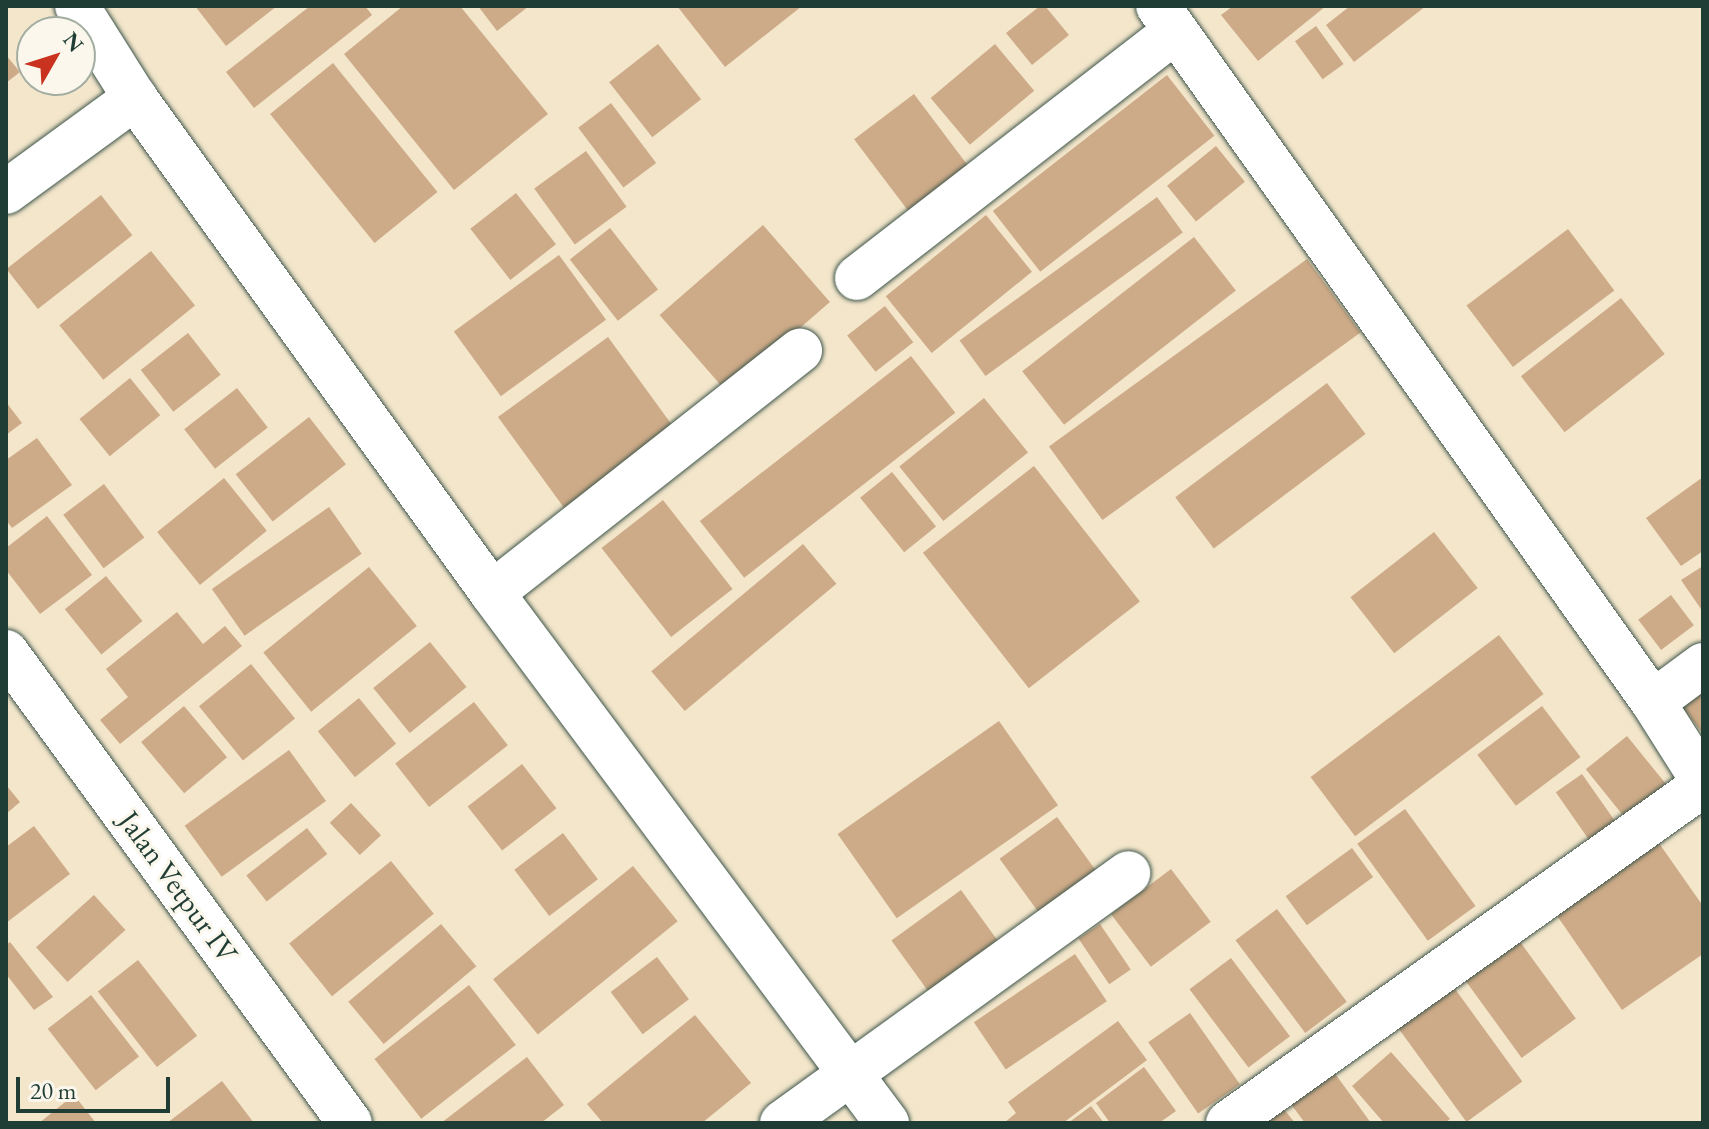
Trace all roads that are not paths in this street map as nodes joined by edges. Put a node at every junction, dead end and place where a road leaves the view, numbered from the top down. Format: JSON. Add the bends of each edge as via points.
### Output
{"nodes":[{"id":1,"x":77,"y":6,"type":"edge"},
{"id":2,"x":1170,"y":15,"type":"edge"},
{"id":3,"x":135,"y":98,"type":"junction"},
{"id":4,"x":6,"y":192,"type":"edge"},
{"id":5,"x":857,"y":278,"type":"dead end"},
{"id":6,"x":800,"y":351,"type":"dead end"},
{"id":7,"x":492,"y":593,"type":"junction"},
{"id":8,"x":6,"y":652,"type":"edge"},
{"id":9,"x":1703,"y":665,"type":"edge"},
{"id":10,"x":1653,"y":702,"type":"junction"},
{"id":11,"x":1703,"y":783,"type":"edge"},
{"id":12,"x":1128,"y":873,"type":"dead end"},
{"id":13,"x":848,"y":1073,"type":"junction"},
{"id":14,"x":350,"y":1123,"type":"edge"},
{"id":15,"x":782,"y":1123,"type":"edge"},
{"id":16,"x":887,"y":1123,"type":"edge"},
{"id":17,"x":1228,"y":1123,"type":"edge"}],
"edges":[{"from":1,"to":3,"type":"street"},
{"from":2,"to":5,"type":"street"},
{"from":2,"to":10,"type":"street"},
{"from":3,"to":4,"type":"street"},
{"from":3,"to":7,"type":"street"},
{"from":6,"to":7,"type":"street"},
{"from":7,"to":13,"type":"street"},
{"from":8,"to":14,"type":"street","name":"Jalan Vetpur IV"},
{"from":9,"to":10,"type":"street"},
{"from":10,"to":11,"type":"street"},
{"from":11,"to":17,"type":"street"},
{"from":12,"to":13,"type":"street"},
{"from":13,"to":15,"type":"street"},
{"from":13,"to":16,"type":"street"}]}
